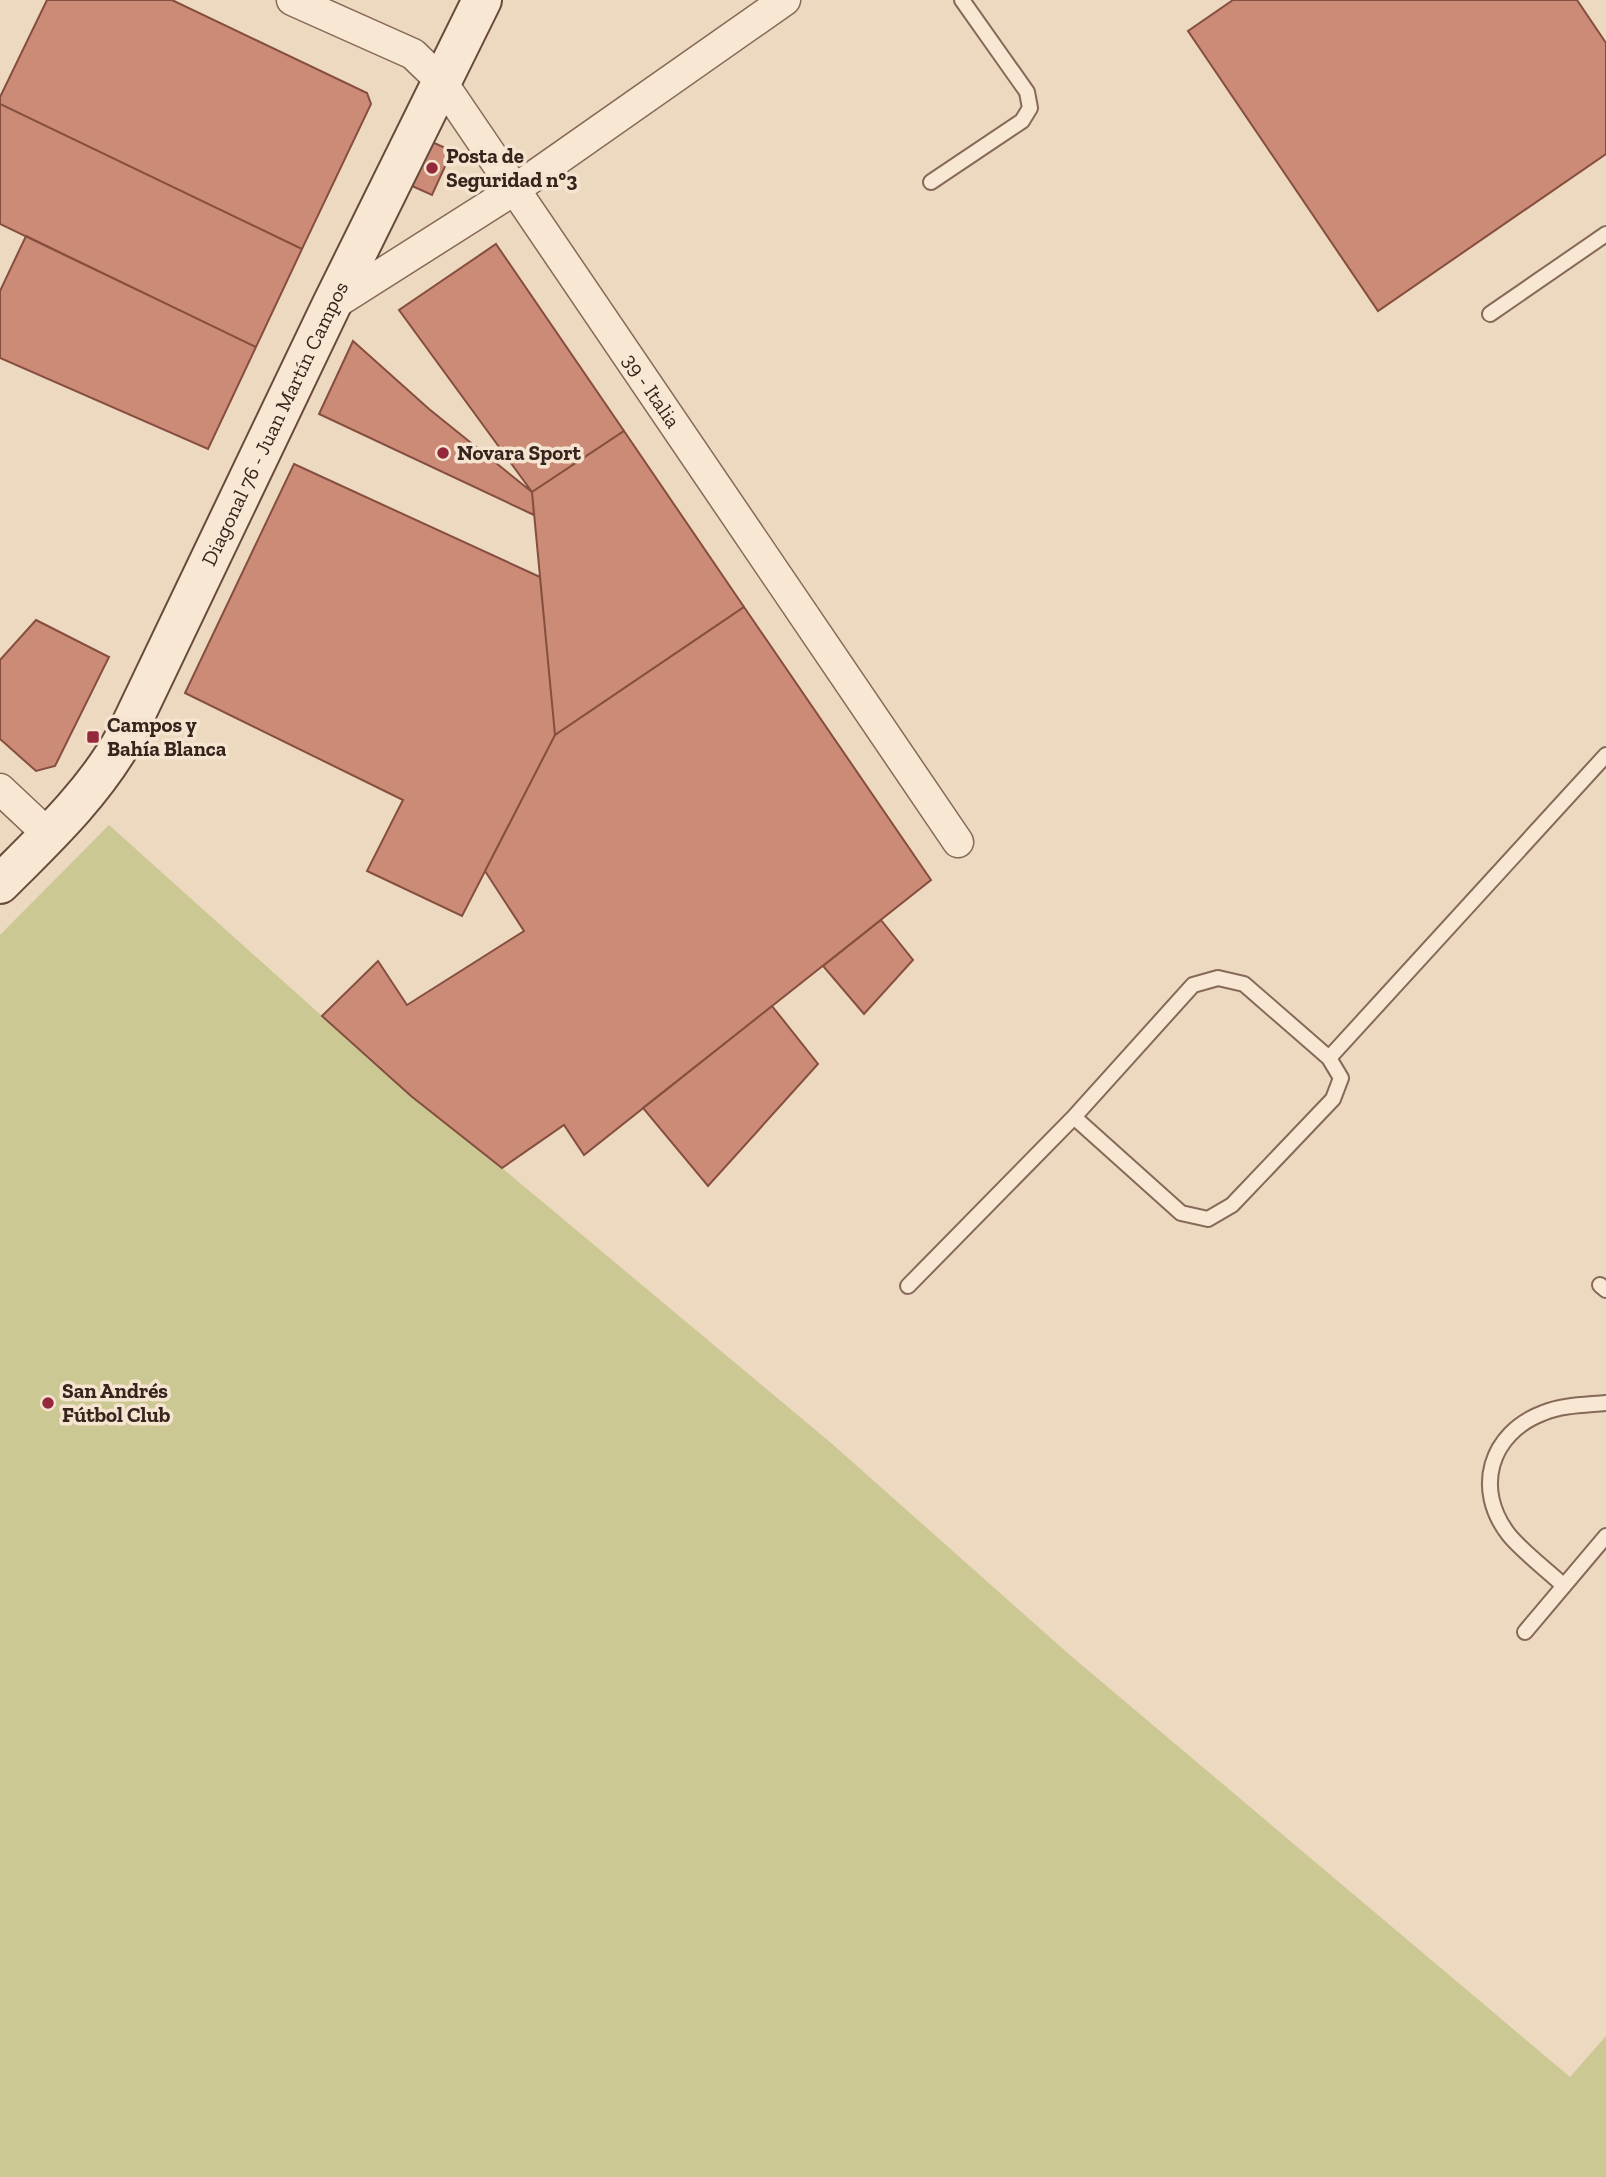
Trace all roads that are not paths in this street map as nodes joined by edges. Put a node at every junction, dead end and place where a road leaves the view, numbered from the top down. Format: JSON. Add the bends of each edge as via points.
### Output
{"nodes":[{"id":1,"x":292,"y":0,"type":"edge"},
{"id":2,"x":482,"y":0,"type":"edge"},
{"id":3,"x":785,"y":0,"type":"edge"},
{"id":4,"x":962,"y":0,"type":"edge"},
{"id":5,"x":441,"y":81,"type":"junction"},
{"id":6,"x":931,"y":183,"type":"dead end"},
{"id":7,"x":514,"y":190,"type":"junction"},
{"id":8,"x":1606,"y":234,"type":"edge"},
{"id":9,"x":331,"y":306,"type":"junction"},
{"id":10,"x":1490,"y":314,"type":"dead end"},
{"id":11,"x":1606,"y":755,"type":"edge"},
{"id":12,"x":0,"y":789,"type":"edge"},
{"id":13,"x":49,"y":835,"type":"junction"},
{"id":14,"x":958,"y":842,"type":"dead end"},
{"id":15,"x":0,"y":884,"type":"edge"},
{"id":16,"x":1329,"y":1058,"type":"junction"},
{"id":17,"x":1074,"y":1117,"type":"junction"},
{"id":18,"x":908,"y":1286,"type":"dead end"},
{"id":19,"x":1606,"y":1403,"type":"edge"},
{"id":20,"x":1606,"y":1536,"type":"edge"},
{"id":21,"x":1564,"y":1586,"type":"junction"},
{"id":22,"x":1525,"y":1632,"type":"dead end"}],
"edges":[{"from":1,"to":5,"type":"street","name":"39 - Italia","via":[[413,54]]},
{"from":2,"to":5,"type":"main road","name":"Diagonal 76 - Juan Martín Campos"},
{"from":3,"to":7,"type":"street"},
{"from":4,"to":6,"type":"lane","via":[[1027,92],[1030,108],[1022,121]]},
{"from":5,"to":7,"type":"street","name":"39 - Italia"},
{"from":5,"to":9,"type":"main road","name":"Diagonal 76 - Juan Martín Campos"},
{"from":7,"to":9,"type":"street"},
{"from":7,"to":14,"type":"street","name":"39 - Italia"},
{"from":8,"to":10,"type":"lane"},
{"from":9,"to":13,"type":"main road","name":"Diagonal 76 - Juan Martín Campos","via":[[125,737],[111,762]]},
{"from":11,"to":16,"type":"lane"},
{"from":12,"to":13,"type":"street"},
{"from":13,"to":15,"type":"main road","name":"Diagonal 76 - Juan Martín Campos"},
{"from":16,"to":17,"type":"lane","via":[[1244,984],[1218,978],[1193,985]]},
{"from":16,"to":17,"type":"lane","via":[[1341,1078],[1333,1099],[1232,1205],[1208,1219],[1181,1213]]},
{"from":17,"to":18,"type":"lane"},
{"from":19,"to":21,"type":"lane","via":[[1544,1412],[1518,1426],[1495,1454],[1490,1471],[1495,1510],[1509,1534]]},
{"from":20,"to":21,"type":"lane"},
{"from":21,"to":22,"type":"lane"}]}
